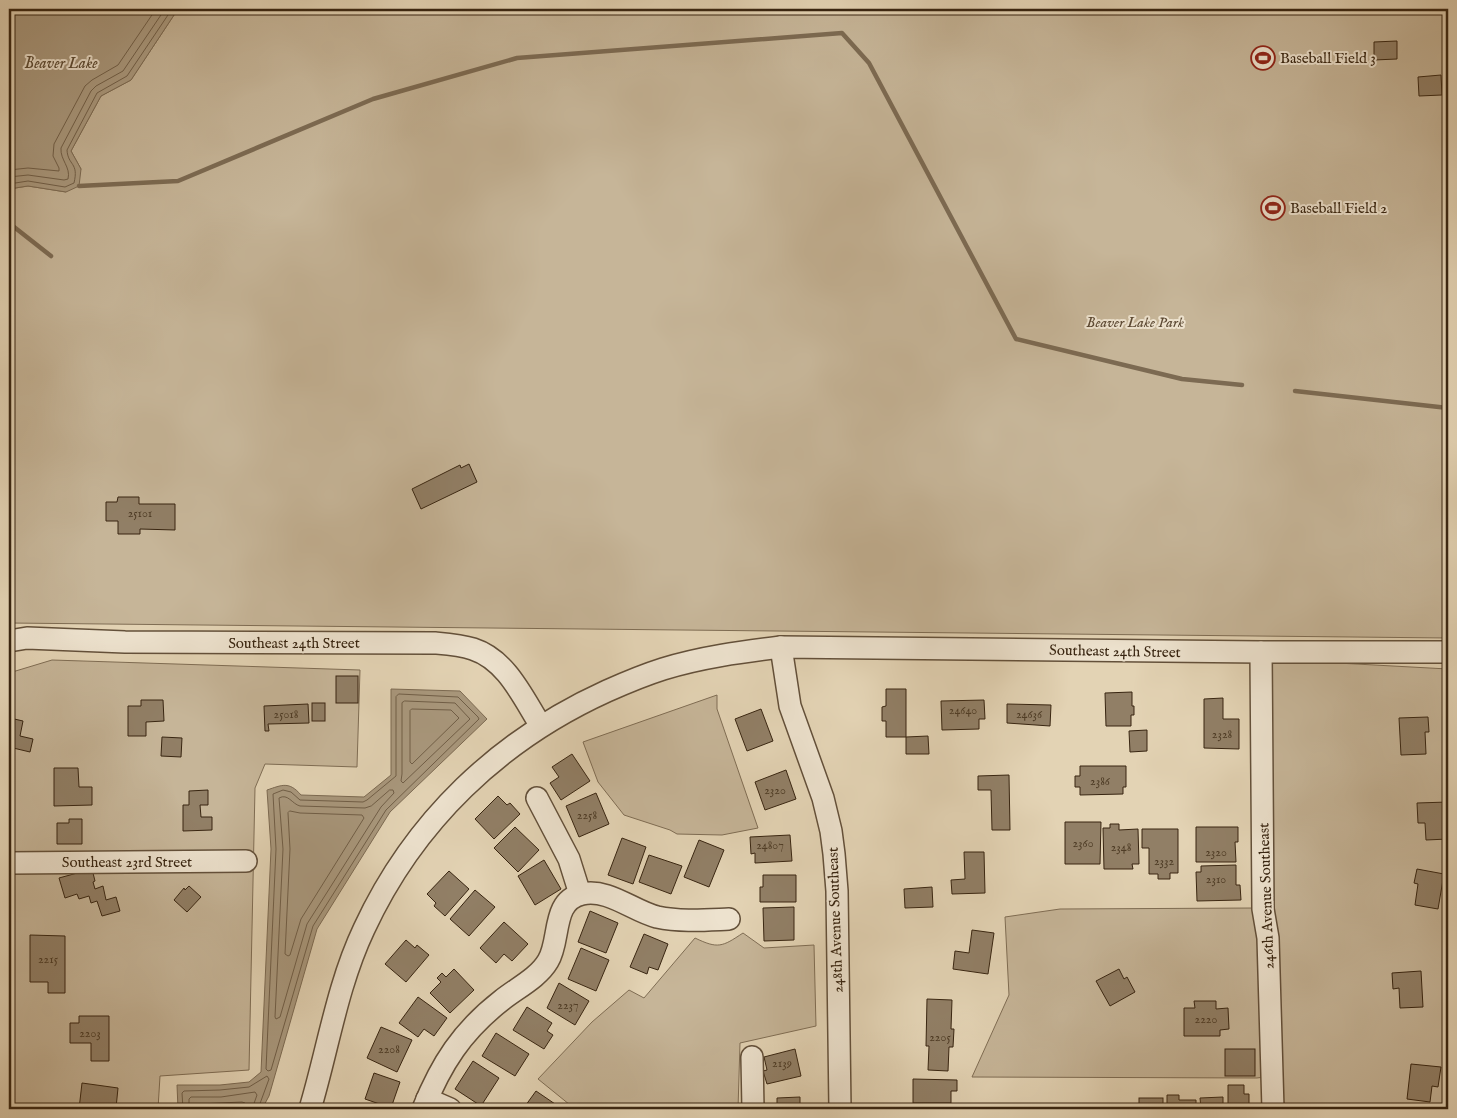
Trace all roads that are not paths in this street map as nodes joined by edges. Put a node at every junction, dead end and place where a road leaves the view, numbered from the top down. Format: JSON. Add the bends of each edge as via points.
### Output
{"nodes":[{"id":1,"x":9,"y":642,"type":"edge"},
{"id":2,"x":782,"y":647,"type":"junction"},
{"id":3,"x":1261,"y":652,"type":"junction"},
{"id":4,"x":1448,"y":652,"type":"edge"},
{"id":5,"x":541,"y":726,"type":"junction"},
{"id":6,"x":538,"y":798,"type":"dead end"},
{"id":7,"x":246,"y":861,"type":"dead end"},
{"id":8,"x":9,"y":863,"type":"edge"},
{"id":9,"x":580,"y":894,"type":"junction"},
{"id":10,"x":729,"y":919,"type":"dead end"},
{"id":11,"x":752,"y":1057,"type":"dead end"},
{"id":12,"x":425,"y":1104,"type":"edge"},
{"id":13,"x":310,"y":1109,"type":"edge"},
{"id":14,"x":450,"y":1109,"type":"edge"},
{"id":15,"x":753,"y":1109,"type":"edge"},
{"id":16,"x":840,"y":1109,"type":"edge"},
{"id":17,"x":1272,"y":1109,"type":"edge"}],
"edges":[{"from":1,"to":5,"type":"street","name":"Southeast 24th Street","via":[[27,638],[454,645],[483,652],[496,661]]},
{"from":2,"to":3,"type":"street","name":"Southeast 24th Street"},
{"from":2,"to":5,"type":"street","name":"Southeast 24th Street","via":[[733,653],[662,669],[585,701]]},
{"from":2,"to":16,"type":"street","name":"248th Avenue Southeast","via":[[790,706],[826,810],[834,854]]},
{"from":3,"to":4,"type":"street","name":"Southeast 24th Street"},
{"from":3,"to":17,"type":"street","name":"246th Avenue Southeast","via":[[1263,908],[1268,938]]},
{"from":5,"to":13,"type":"street","name":"Southeast 24th Street","via":[[462,788],[427,827],[383,891],[345,977]]},
{"from":6,"to":9,"type":"street","via":[[569,859]]},
{"from":7,"to":8,"type":"street","name":"Southeast 23rd Street"},
{"from":9,"to":10,"type":"street","via":[[599,894],[670,919]]},
{"from":9,"to":12,"type":"street","via":[[563,906],[548,961],[539,973],[500,1001],[455,1046]]},
{"from":11,"to":15,"type":"street"},
{"from":12,"to":14,"type":"street"}]}
